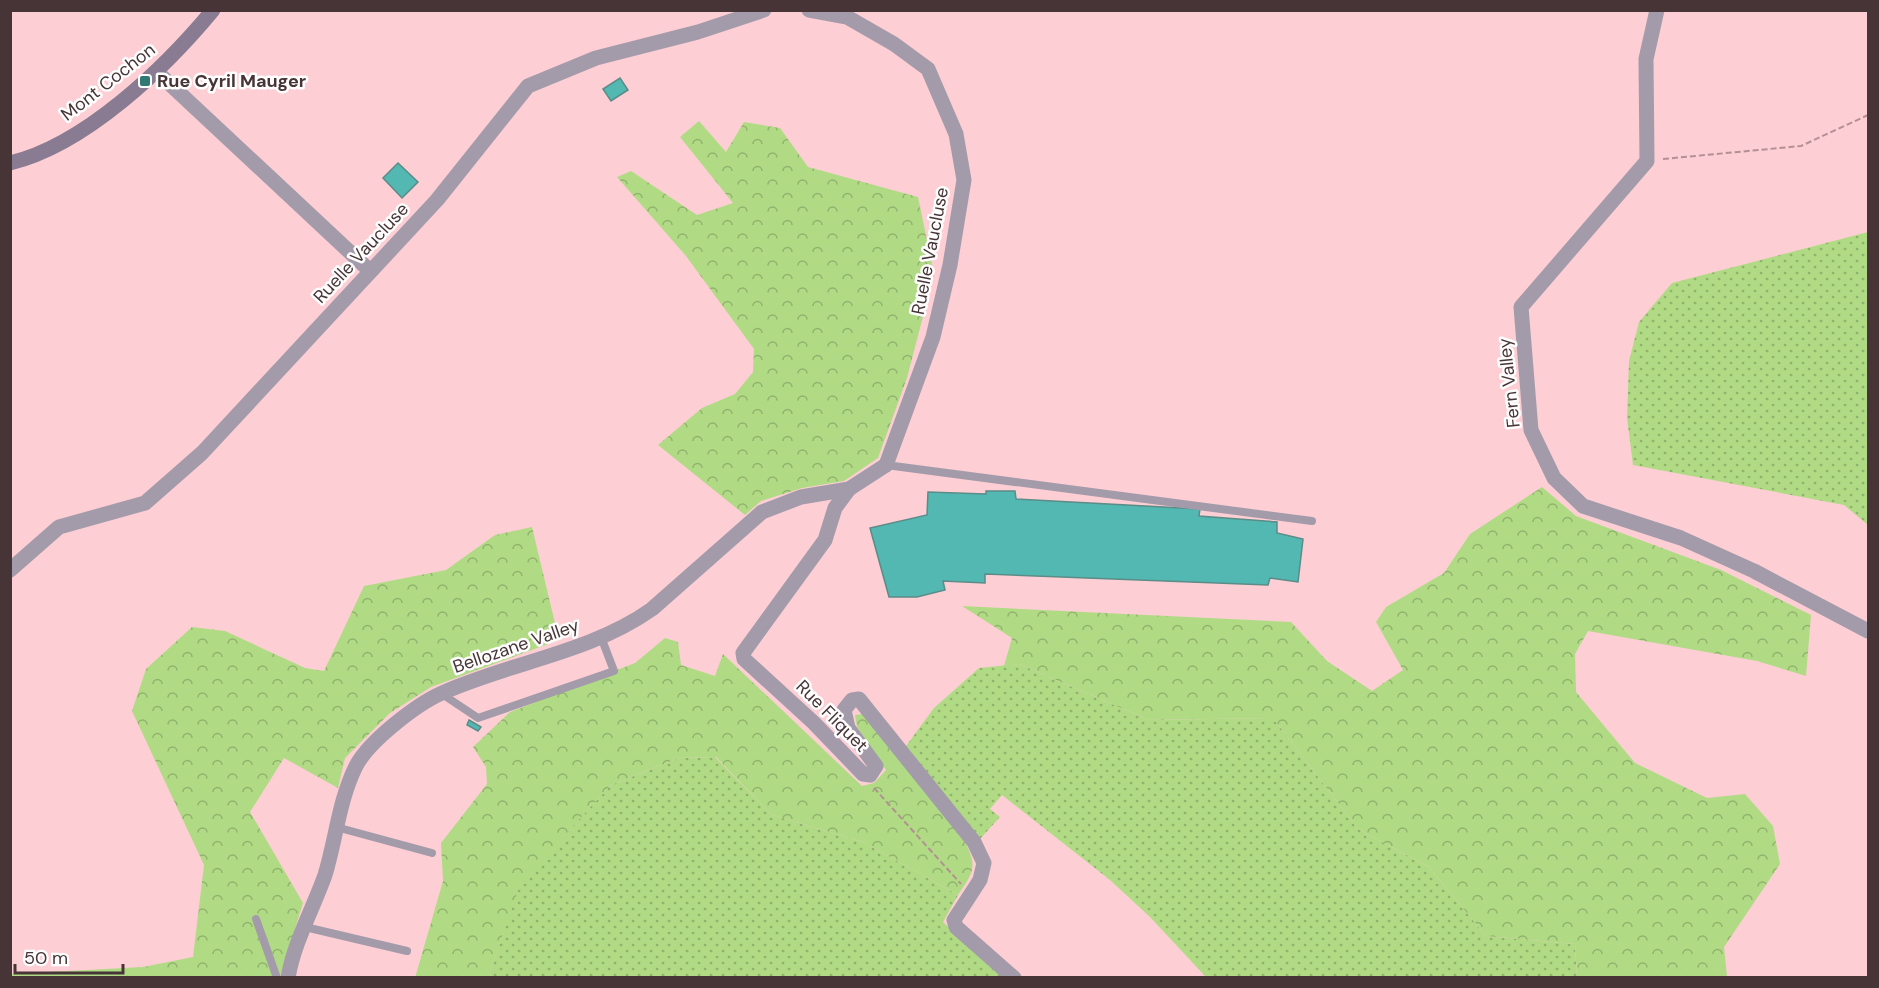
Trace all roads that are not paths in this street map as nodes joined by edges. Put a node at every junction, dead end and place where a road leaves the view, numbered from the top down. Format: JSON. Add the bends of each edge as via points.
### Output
{"nodes":[{"id":1,"x":213,"y":10,"type":"edge"},
{"id":2,"x":764,"y":10,"type":"edge"},
{"id":3,"x":809,"y":10,"type":"edge"},
{"id":4,"x":1657,"y":10,"type":"edge"},
{"id":5,"x":157,"y":72,"type":"junction"},
{"id":6,"x":10,"y":163,"type":"edge"},
{"id":7,"x":369,"y":270,"type":"junction"},
{"id":8,"x":886,"y":465,"type":"junction"},
{"id":9,"x":849,"y":489,"type":"junction"},
{"id":10,"x":1312,"y":521,"type":"dead end"},
{"id":11,"x":10,"y":570,"type":"edge"},
{"id":12,"x":1869,"y":631,"type":"edge"},
{"id":13,"x":601,"y":637,"type":"junction"},
{"id":14,"x":441,"y":693,"type":"junction"},
{"id":15,"x":336,"y":826,"type":"junction"},
{"id":16,"x":432,"y":853,"type":"dead end"},
{"id":17,"x":256,"y":919,"type":"dead end"},
{"id":18,"x":305,"y":927,"type":"junction"},
{"id":19,"x":407,"y":951,"type":"dead end"},
{"id":20,"x":277,"y":978,"type":"edge"},
{"id":21,"x":288,"y":978,"type":"edge"},
{"id":22,"x":1014,"y":978,"type":"edge"}],
"edges":[{"from":1,"to":5,"type":"main road","name":"Mont Cochon"},
{"from":2,"to":7,"type":"street","name":"Ruelle Vaucluse","via":[[698,32],[596,58],[528,86],[437,200]]},
{"from":3,"to":8,"type":"street","name":"Ruelle Vaucluse","via":[[848,17],[928,69],[956,134],[964,180],[933,337]]},
{"from":4,"to":12,"type":"street","name":"Fern Valley","via":[[1646,59],[1647,161],[1521,307],[1532,430],[1554,478],[1583,507],[1702,548]]},
{"from":5,"to":6,"type":"main road","name":"Mont Cochon","via":[[88,125],[48,149]]},
{"from":5,"to":7,"type":"street"},
{"from":7,"to":11,"type":"street","name":"Ruelle Vaucluse","via":[[202,453],[145,503],[59,527]]},
{"from":8,"to":9,"type":"street","name":"Bellozane Valley"},
{"from":8,"to":10,"type":"lane"},
{"from":9,"to":13,"type":"street","name":"Bellozane Valley","via":[[801,497],[762,512],[652,609]]},
{"from":9,"to":22,"type":"street","name":"Rue Fliquet","via":[[835,508],[825,540],[743,653],[744,659],[863,774],[870,775],[876,766],[848,728],[844,710],[852,700],[859,699],[974,842],[984,863],[980,880],[954,920],[956,927]]},
{"from":13,"to":14,"type":"street","name":"Bellozane Valley"},
{"from":13,"to":14,"type":"lane","via":[[614,671],[478,718]]},
{"from":14,"to":15,"type":"street","name":"Bellozane Valley","via":[[396,722],[357,765]]},
{"from":15,"to":16,"type":"lane"},
{"from":15,"to":18,"type":"street","name":"Bellozane Valley","via":[[325,873]]},
{"from":17,"to":20,"type":"lane"},
{"from":18,"to":19,"type":"lane"},
{"from":18,"to":21,"type":"street","name":"Bellozane Valley"}]}
